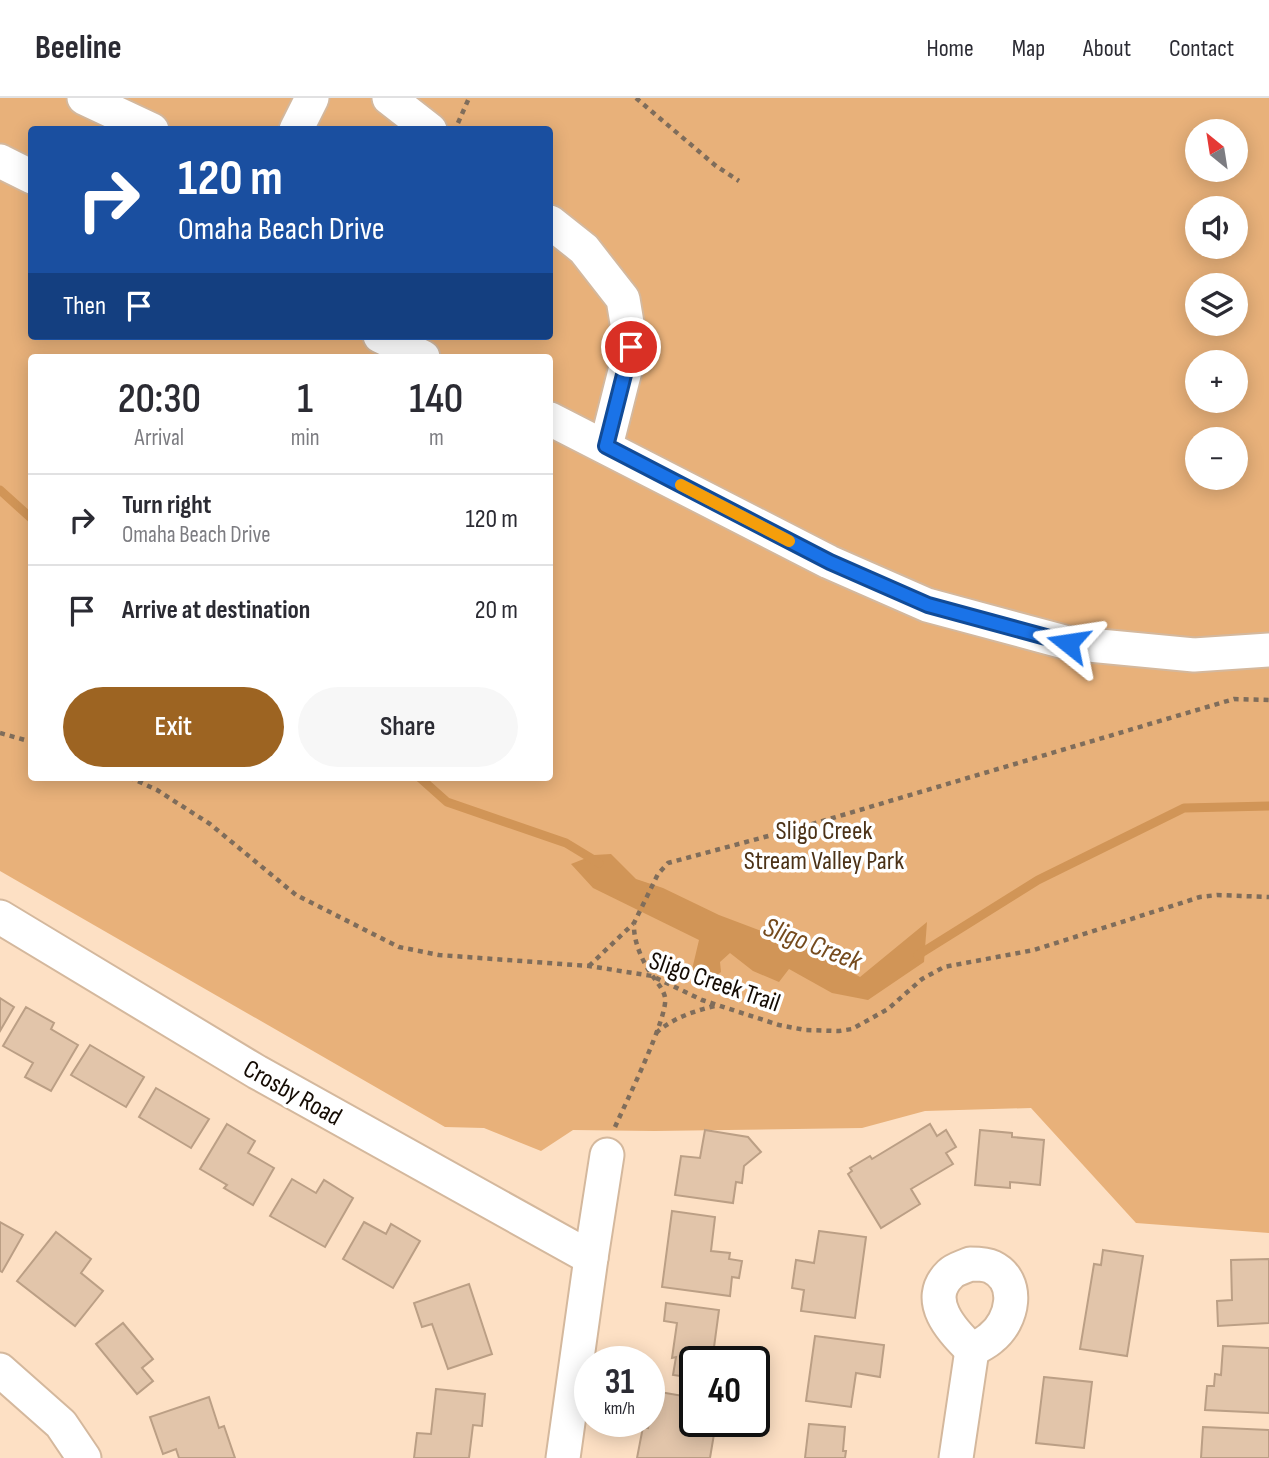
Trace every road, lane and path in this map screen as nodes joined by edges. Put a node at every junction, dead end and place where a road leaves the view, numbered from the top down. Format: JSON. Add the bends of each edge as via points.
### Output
{"nodes":[{"id":1,"x":84,"y":98,"type":"edge"},
{"id":2,"x":312,"y":98,"type":"edge"},
{"id":3,"x":389,"y":98,"type":"edge"},
{"id":4,"x":470,"y":98,"type":"edge"},
{"id":5,"x":636,"y":98,"type":"edge"},
{"id":6,"x":144,"y":126,"type":"edge"},
{"id":7,"x":298,"y":126,"type":"edge"},
{"id":8,"x":425,"y":126,"type":"edge"},
{"id":9,"x":457,"y":126,"type":"edge"},
{"id":10,"x":0,"y":161,"type":"edge"},
{"id":11,"x":28,"y":175,"type":"edge"},
{"id":12,"x":739,"y":181,"type":"dead end"},
{"id":13,"x":553,"y":224,"type":"edge"},
{"id":14,"x":388,"y":340,"type":"edge"},
{"id":15,"x":417,"y":354,"type":"edge"},
{"id":16,"x":553,"y":420,"type":"edge"},
{"id":17,"x":606,"y":446,"type":"junction"},
{"id":18,"x":1269,"y":650,"type":"edge"},
{"id":19,"x":1269,"y":700,"type":"edge"},
{"id":20,"x":0,"y":733,"type":"edge"},
{"id":21,"x":28,"y":741,"type":"edge"},
{"id":22,"x":137,"y":781,"type":"edge"},
{"id":23,"x":1269,"y":897,"type":"edge"},
{"id":24,"x":0,"y":917,"type":"edge"},
{"id":25,"x":635,"y":922,"type":"junction"},
{"id":26,"x":589,"y":966,"type":"junction"},
{"id":27,"x":652,"y":976,"type":"junction"},
{"id":28,"x":718,"y":1005,"type":"junction"},
{"id":29,"x":655,"y":1034,"type":"junction"},
{"id":30,"x":607,"y":1155,"type":"joint"},
{"id":31,"x":592,"y":1258,"type":"junction"},
{"id":32,"x":972,"y":1350,"type":"dead end"},
{"id":33,"x":0,"y":1370,"type":"edge"},
{"id":34,"x":83,"y":1458,"type":"edge"},
{"id":35,"x":563,"y":1458,"type":"edge"},
{"id":36,"x":956,"y":1458,"type":"edge"}],
"edges":[{"from":1,"to":6,"type":"street"},
{"from":2,"to":7,"type":"street"},
{"from":3,"to":8,"type":"street"},
{"from":4,"to":9,"type":"path"},
{"from":5,"to":12,"type":"path"},
{"from":10,"to":11,"type":"street"},
{"from":13,"to":17,"type":"street","via":[[584,249],[623,299],[631,347]]},
{"from":14,"to":15,"type":"street"},
{"from":16,"to":17,"type":"street"},
{"from":17,"to":18,"type":"street","via":[[830,562],[928,605],[1068,643],[1194,654]]},
{"from":19,"to":25,"type":"path","via":[[1234,699],[676,860],[659,874]]},
{"from":20,"to":21,"type":"path"},
{"from":22,"to":26,"type":"path","name":"Sligo Creek Trail","via":[[210,824],[296,895],[399,947],[439,955]]},
{"from":23,"to":28,"type":"path","name":"Sligo Creek Trail","via":[[1200,897],[1034,950],[944,967],[922,979],[888,1009],[852,1029],[792,1027]]},
{"from":24,"to":31,"type":"street","name":"Crosby Road","via":[[257,1072]]},
{"from":25,"to":26,"type":"path"},
{"from":25,"to":27,"type":"path","via":[[636,945]]},
{"from":26,"to":27,"type":"path","name":"Sligo Creek Trail"},
{"from":27,"to":28,"type":"path","name":"Sligo Creek Trail"},
{"from":27,"to":29,"type":"path","via":[[666,998]]},
{"from":28,"to":29,"type":"path","via":[[680,1017]]},
{"from":29,"to":30,"type":"path","via":[[612,1132]]},
{"from":30,"to":31,"type":"street"},
{"from":31,"to":35,"type":"street"},
{"from":32,"to":36,"type":"street"},
{"from":33,"to":34,"type":"street","via":[[61,1424]]}]}
